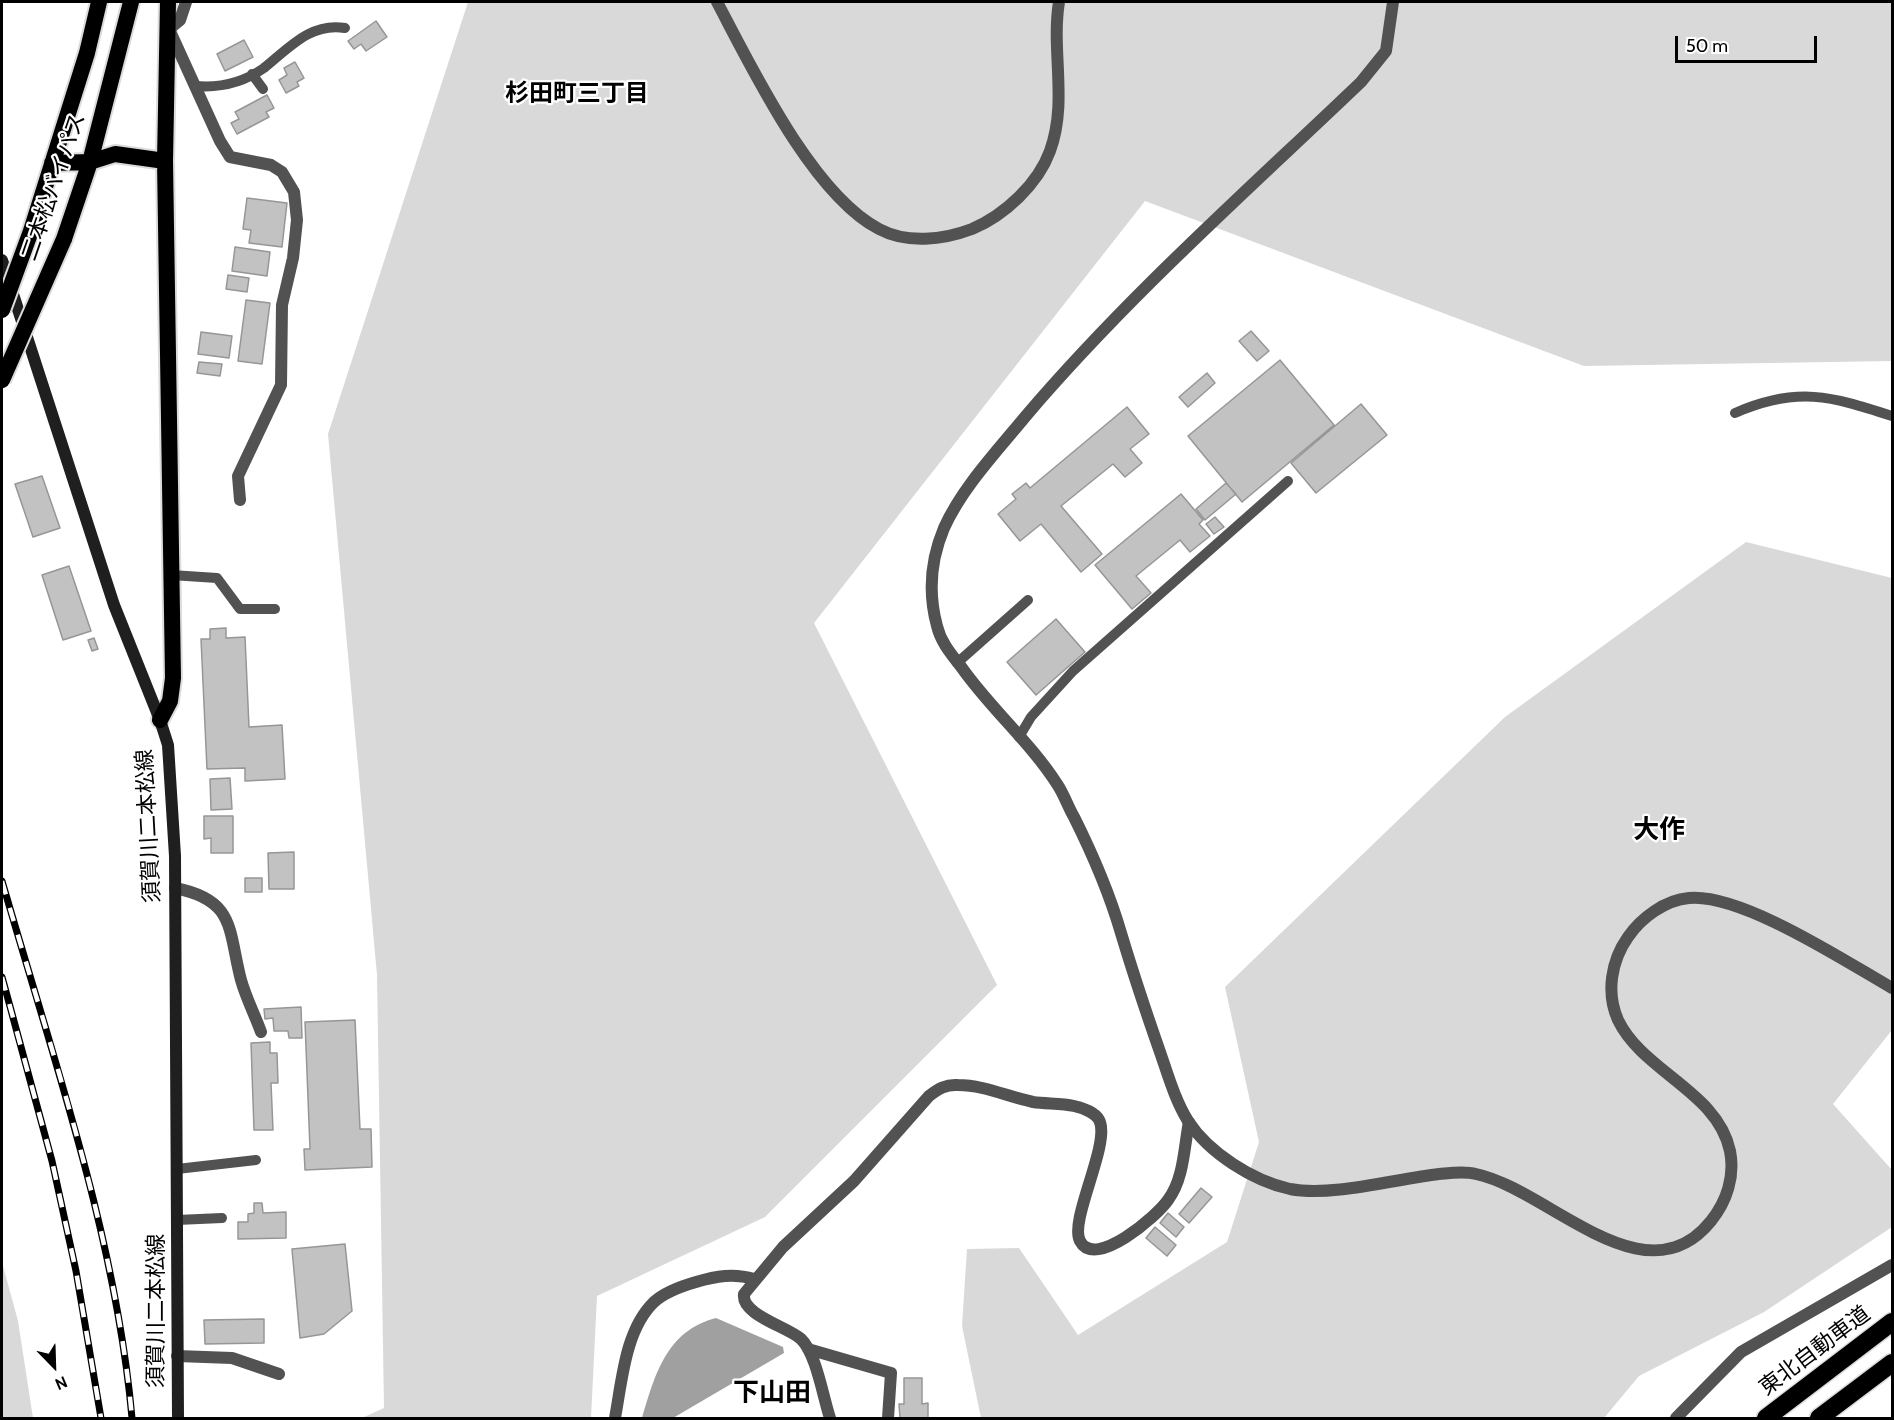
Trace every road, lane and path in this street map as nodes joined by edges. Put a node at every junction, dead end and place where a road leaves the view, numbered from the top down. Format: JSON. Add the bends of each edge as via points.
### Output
{"nodes":[{"id":1,"x":99,"y":2,"type":"edge"},
{"id":2,"x":131,"y":2,"type":"edge"},
{"id":3,"x":168,"y":2,"type":"edge"},
{"id":4,"x":186,"y":2,"type":"edge"},
{"id":5,"x":717,"y":2,"type":"edge"},
{"id":6,"x":1059,"y":2,"type":"edge"},
{"id":7,"x":1393,"y":2,"type":"edge"},
{"id":8,"x":345,"y":28,"type":"dead end"},
{"id":9,"x":170,"y":29,"type":"junction"},
{"id":10,"x":252,"y":74,"type":"junction"},
{"id":11,"x":196,"y":86,"type":"junction"},
{"id":12,"x":263,"y":89,"type":"dead end"},
{"id":13,"x":165,"y":161,"type":"junction"},
{"id":14,"x":90,"y":162,"type":"junction"},
{"id":15,"x":52,"y":163,"type":"junction"},
{"id":16,"x":2,"y":260,"type":"edge"},
{"id":17,"x":2,"y":310,"type":"edge"},
{"id":18,"x":2,"y":380,"type":"edge"},
{"id":19,"x":1735,"y":413,"type":"dead end"},
{"id":20,"x":1893,"y":416,"type":"edge"},
{"id":21,"x":1288,"y":481,"type":"dead end"},
{"id":22,"x":240,"y":500,"type":"dead end"},
{"id":23,"x":171,"y":575,"type":"junction"},
{"id":24,"x":1028,"y":600,"type":"dead end"},
{"id":25,"x":275,"y":609,"type":"dead end"},
{"id":26,"x":957,"y":663,"type":"junction"},
{"id":27,"x":160,"y":720,"type":"junction"},
{"id":28,"x":1019,"y":737,"type":"junction"},
{"id":29,"x":175,"y":888,"type":"junction"},
{"id":30,"x":1893,"y":988,"type":"edge"},
{"id":31,"x":261,"y":1032,"type":"dead end"},
{"id":32,"x":1189,"y":1122,"type":"junction"},
{"id":33,"x":256,"y":1160,"type":"dead end"},
{"id":34,"x":177,"y":1169,"type":"junction"},
{"id":35,"x":222,"y":1218,"type":"dead end"},
{"id":36,"x":177,"y":1220,"type":"junction"},
{"id":37,"x":1893,"y":1265,"type":"edge"},
{"id":38,"x":754,"y":1279,"type":"junction"},
{"id":39,"x":1893,"y":1322,"type":"edge"},
{"id":40,"x":808,"y":1348,"type":"junction"},
{"id":41,"x":177,"y":1356,"type":"junction"},
{"id":42,"x":1893,"y":1363,"type":"edge"},
{"id":43,"x":279,"y":1374,"type":"dead end"},
{"id":44,"x":178,"y":1419,"type":"edge"},
{"id":45,"x":615,"y":1419,"type":"edge"},
{"id":46,"x":830,"y":1419,"type":"edge"},
{"id":47,"x":888,"y":1419,"type":"edge"},
{"id":48,"x":1676,"y":1419,"type":"edge"},
{"id":49,"x":1766,"y":1419,"type":"edge"},
{"id":50,"x":1819,"y":1419,"type":"edge"}],
"edges":[{"from":1,"to":15,"type":"highway","name":"二本松バイパス"},
{"from":2,"to":14,"type":"highway","name":"二本松バイパス"},
{"from":3,"to":9,"type":"highway"},
{"from":4,"to":9,"type":"street","via":[[180,20]]},
{"from":5,"to":6,"type":"street","via":[[815,168],[861,218],[880,230],[918,239],[957,234],[986,223],[1019,196],[1045,164],[1059,106]]},
{"from":7,"to":26,"type":"street","via":[[1386,51],[1368,74],[1124,309],[1049,389],[963,496],[944,527],[933,564],[931,591],[937,628]]},
{"from":8,"to":10,"type":"lane","via":[[330,26],[311,32]]},
{"from":9,"to":11,"type":"street"},
{"from":9,"to":13,"type":"highway"},
{"from":10,"to":11,"type":"lane","via":[[218,87]]},
{"from":10,"to":12,"type":"lane"},
{"from":11,"to":22,"type":"street","via":[[230,157],[271,165],[282,172],[294,192],[297,220],[282,305],[280,385],[238,476]]},
{"from":13,"to":14,"type":"highway","via":[[115,154]]},
{"from":13,"to":23,"type":"highway"},
{"from":14,"to":15,"type":"highway"},
{"from":14,"to":18,"type":"highway","name":"二本松バイパス","bridge":true,"via":[[64,239]]},
{"from":15,"to":17,"type":"highway","name":"二本松バイパス","bridge":true},
{"from":16,"to":27,"type":"main road","name":"須賀川二本松線","via":[[114,605]]},
{"from":19,"to":20,"type":"lane","via":[[1761,402],[1805,394]]},
{"from":21,"to":28,"type":"lane","via":[[1073,671],[1031,717]]},
{"from":23,"to":25,"type":"lane","via":[[217,578],[240,609]]},
{"from":23,"to":27,"type":"highway","via":[[173,678],[171,701]]},
{"from":24,"to":26,"type":"lane"},
{"from":26,"to":28,"type":"street"},
{"from":27,"to":29,"type":"main road","name":"須賀川二本松線","via":[[171,771]]},
{"from":28,"to":32,"type":"street","via":[[1059,786],[1092,850],[1172,1088]]},
{"from":29,"to":31,"type":"street","via":[[200,893],[225,916],[242,981]]},
{"from":29,"to":34,"type":"main road","name":"須賀川二本松線"},
{"from":30,"to":32,"type":"street","via":[[1753,911],[1704,897],[1681,898],[1660,907],[1630,934],[1611,975],[1616,1016],[1643,1053],[1711,1113],[1725,1135],[1731,1157],[1726,1199],[1710,1224],[1678,1246],[1659,1251],[1636,1251],[1616,1243],[1528,1194],[1479,1174],[1400,1178],[1319,1191],[1280,1186],[1215,1150]]},
{"from":32,"to":38,"type":"street","via":[[1179,1178],[1168,1201],[1137,1230],[1104,1249],[1092,1250],[1081,1244],[1076,1232],[1101,1131],[1100,1121],[1093,1113],[974,1086],[956,1084],[940,1088],[854,1181]]},
{"from":33,"to":34,"type":"lane"},
{"from":34,"to":36,"type":"main road","name":"須賀川二本松線"},
{"from":35,"to":36,"type":"lane"},
{"from":36,"to":41,"type":"main road","name":"須賀川二本松線"},
{"from":37,"to":48,"type":"street","via":[[1742,1352]]},
{"from":38,"to":40,"type":"street","via":[[744,1294],[744,1302]]},
{"from":38,"to":45,"type":"street","via":[[738,1274],[710,1278],[678,1288],[655,1301],[640,1321],[630,1346]]},
{"from":39,"to":49,"type":"highway","name":"東北自動車道"},
{"from":40,"to":46,"type":"street"},
{"from":40,"to":47,"type":"street","via":[[891,1373]]},
{"from":41,"to":43,"type":"street","via":[[232,1358]]},
{"from":41,"to":44,"type":"main road","name":"須賀川二本松線"},
{"from":42,"to":50,"type":"highway"}]}
